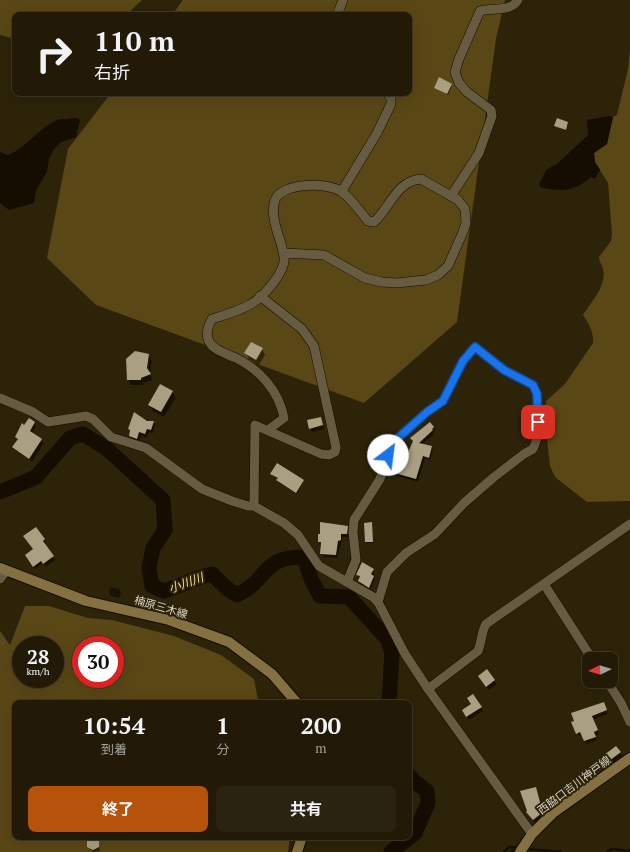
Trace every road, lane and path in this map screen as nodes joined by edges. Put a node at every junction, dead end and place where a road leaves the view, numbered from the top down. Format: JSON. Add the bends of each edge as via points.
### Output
{"nodes":[{"id":1,"x":343,"y":0,"type":"edge"},
{"id":2,"x":518,"y":0,"type":"edge"},
{"id":3,"x":338,"y":12,"type":"edge"},
{"id":4,"x":389,"y":96,"type":"edge"},
{"id":5,"x":342,"y":191,"type":"junction"},
{"id":6,"x":451,"y":196,"type":"junction"},
{"id":7,"x":283,"y":253,"type":"junction"},
{"id":8,"x":260,"y":296,"type":"junction"},
{"id":9,"x":0,"y":398,"type":"edge"},
{"id":10,"x":268,"y":430,"type":"junction"},
{"id":11,"x":254,"y":506,"type":"junction"},
{"id":12,"x":630,"y":524,"type":"edge"},
{"id":13,"x":2,"y":573,"type":"edge"},
{"id":14,"x":348,"y":582,"type":"junction"},
{"id":15,"x":544,"y":584,"type":"junction"},
{"id":16,"x":378,"y":602,"type":"junction"},
{"id":17,"x":588,"y":652,"type":"edge"},
{"id":18,"x":611,"y":688,"type":"edge"},
{"id":19,"x":428,"y":689,"type":"junction"},
{"id":20,"x":294,"y":700,"type":"edge"},
{"id":21,"x":630,"y":722,"type":"edge"},
{"id":22,"x":630,"y":758,"type":"edge"},
{"id":23,"x":532,"y":834,"type":"junction"},
{"id":24,"x":301,"y":840,"type":"edge"},
{"id":25,"x":297,"y":852,"type":"edge"},
{"id":26,"x":520,"y":852,"type":"edge"}],
"edges":[{"from":1,"to":3,"type":"street"},
{"from":2,"to":6,"type":"street","via":[[515,5],[505,9],[480,10],[459,59],[455,72],[459,83],[491,110],[492,116],[479,153]]},
{"from":4,"to":5,"type":"street","via":[[391,104],[377,133]]},
{"from":5,"to":6,"type":"street","via":[[368,222],[374,222],[401,187],[414,179],[429,182]]},
{"from":5,"to":7,"type":"street","via":[[320,184],[297,186],[285,190],[276,199],[274,209],[277,234]]},
{"from":6,"to":7,"type":"street","via":[[465,209],[466,223],[448,266],[438,275],[426,280],[382,282],[365,278],[324,255]]},
{"from":7,"to":8,"type":"street","via":[[284,265],[278,277]]},
{"from":8,"to":10,"type":"street","via":[[238,311],[212,319],[208,328],[209,342],[215,349],[241,361],[260,374],[273,390],[282,407],[284,418]]},
{"from":8,"to":10,"type":"street","via":[[302,329],[314,346],[336,446],[335,452],[329,455],[321,454]]},
{"from":9,"to":11,"type":"street","via":[[33,412],[48,422],[86,416],[93,419],[111,437],[146,448],[202,489],[232,501]]},
{"from":10,"to":11,"type":"street","via":[[255,425]]},
{"from":11,"to":14,"type":"street","via":[[284,523],[298,535],[319,566]]},
{"from":12,"to":15,"type":"street"},
{"from":13,"to":20,"type":"main road","name":"楠原三木線","via":[[86,601],[169,620],[229,642],[272,674]]},
{"from":14,"to":16,"type":"street"},
{"from":14,"to":16,"type":"street","via":[[356,560],[354,520],[380,479],[388,455],[398,438],[443,401],[463,361],[475,347],[504,370],[533,385],[537,394],[538,436],[532,449],[464,503],[435,534],[406,553],[387,572]]},
{"from":15,"to":17,"type":"street"},
{"from":15,"to":19,"type":"street","via":[[486,624],[478,651]]},
{"from":16,"to":19,"type":"street","via":[[405,654]]},
{"from":18,"to":21,"type":"street"},
{"from":19,"to":23,"type":"street"},
{"from":22,"to":23,"type":"main road","name":"西脇口吉川神戸線","via":[[552,813]]},
{"from":23,"to":26,"type":"main road","name":"西脇口吉川神戸線"},
{"from":24,"to":25,"type":"main road"}]}
